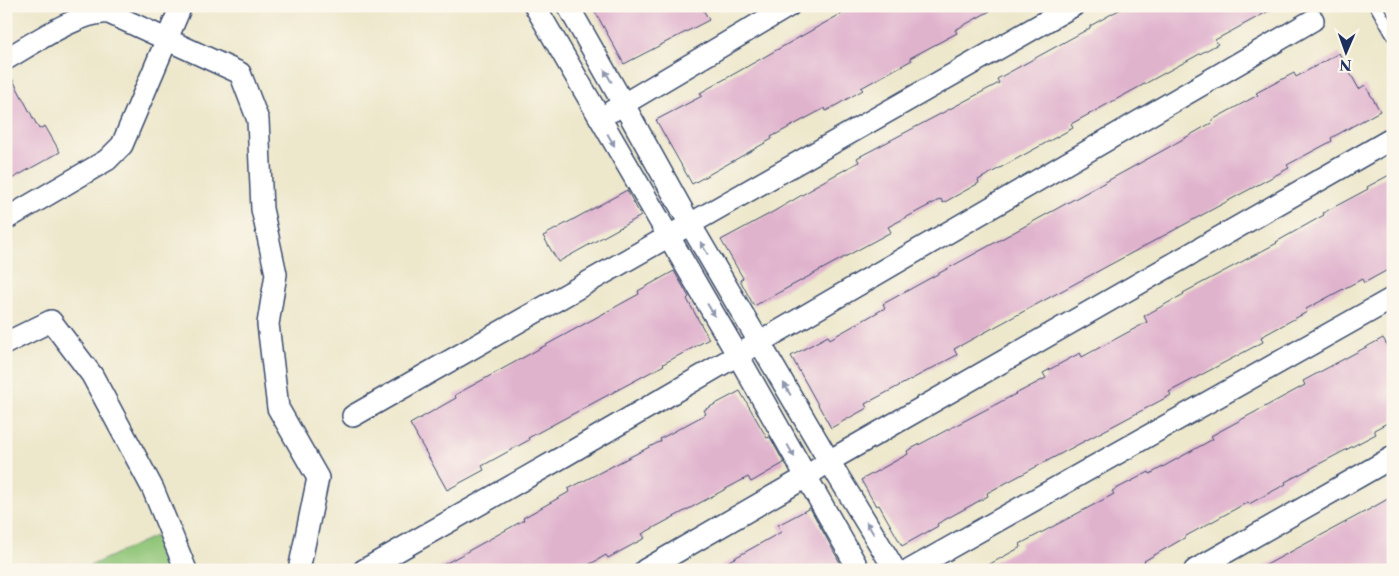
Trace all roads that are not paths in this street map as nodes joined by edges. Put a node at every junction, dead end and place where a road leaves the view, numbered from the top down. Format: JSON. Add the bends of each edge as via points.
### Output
{"nodes":[{"id":1,"x":181,"y":6,"type":"edge"},
{"id":2,"x":535,"y":6,"type":"edge"},
{"id":3,"x":568,"y":6,"type":"edge"},
{"id":4,"x":789,"y":6,"type":"edge"},
{"id":5,"x":1072,"y":6,"type":"edge"},
{"id":6,"x":1376,"y":6,"type":"edge"},
{"id":7,"x":1313,"y":20,"type":"dead end"},
{"id":8,"x":1393,"y":36,"type":"edge"},
{"id":9,"x":167,"y":40,"type":"junction"},
{"id":10,"x":6,"y":59,"type":"edge"},
{"id":11,"x":624,"y":105,"type":"junction"},
{"id":12,"x":599,"y":118,"type":"junction"},
{"id":13,"x":1393,"y":138,"type":"edge"},
{"id":14,"x":6,"y":219,"type":"edge"},
{"id":15,"x":690,"y":224,"type":"junction"},
{"id":16,"x":668,"y":238,"type":"junction"},
{"id":17,"x":1393,"y":298,"type":"edge"},
{"id":18,"x":759,"y":341,"type":"junction"},
{"id":19,"x":6,"y":343,"type":"edge"},
{"id":20,"x":737,"y":354,"type":"junction"},
{"id":21,"x":353,"y":416,"type":"dead end"},
{"id":22,"x":1393,"y":457,"type":"edge"},
{"id":23,"x":829,"y":461,"type":"junction"},
{"id":24,"x":806,"y":477,"type":"junction"},
{"id":25,"x":186,"y":570,"type":"edge"},
{"id":26,"x":299,"y":570,"type":"edge"},
{"id":27,"x":364,"y":570,"type":"edge"},
{"id":28,"x":645,"y":570,"type":"edge"},
{"id":29,"x":859,"y":570,"type":"edge"},
{"id":30,"x":895,"y":570,"type":"edge"},
{"id":31,"x":910,"y":570,"type":"edge"},
{"id":32,"x":1195,"y":570,"type":"edge"}],
"edges":[{"from":1,"to":9,"type":"street"},
{"from":2,"to":12,"type":"street"},
{"from":11,"to":3,"type":"street","one_way":true},
{"from":4,"to":11,"type":"street"},
{"from":5,"to":15,"type":"street"},
{"from":6,"to":8,"type":"lane"},
{"from":7,"to":18,"type":"street"},
{"from":9,"to":10,"type":"street","via":[[109,13],[99,12],[74,21]]},
{"from":9,"to":14,"type":"street","via":[[122,145],[107,160]]},
{"from":9,"to":26,"type":"street","via":[[240,73],[258,120],[262,209],[276,274],[268,324],[278,408],[318,478]]},
{"from":11,"to":12,"type":"street"},
{"from":11,"to":15,"type":"street"},
{"from":12,"to":16,"type":"street","one_way":true},
{"from":13,"to":23,"type":"street"},
{"from":15,"to":16,"type":"street"},
{"from":18,"to":15,"type":"street","one_way":true},
{"from":16,"to":20,"type":"street","one_way":true},
{"from":16,"to":21,"type":"street"},
{"from":17,"to":31,"type":"street"},
{"from":18,"to":20,"type":"street"},
{"from":23,"to":18,"type":"street","one_way":true},
{"from":19,"to":25,"type":"street","via":[[52,321],[92,375],[153,489]]},
{"from":20,"to":24,"type":"street","one_way":true},
{"from":20,"to":27,"type":"street"},
{"from":22,"to":32,"type":"street"},
{"from":23,"to":24,"type":"street"},
{"from":30,"to":23,"type":"street","one_way":true},
{"from":24,"to":28,"type":"street"},
{"from":24,"to":29,"type":"street"}]}
